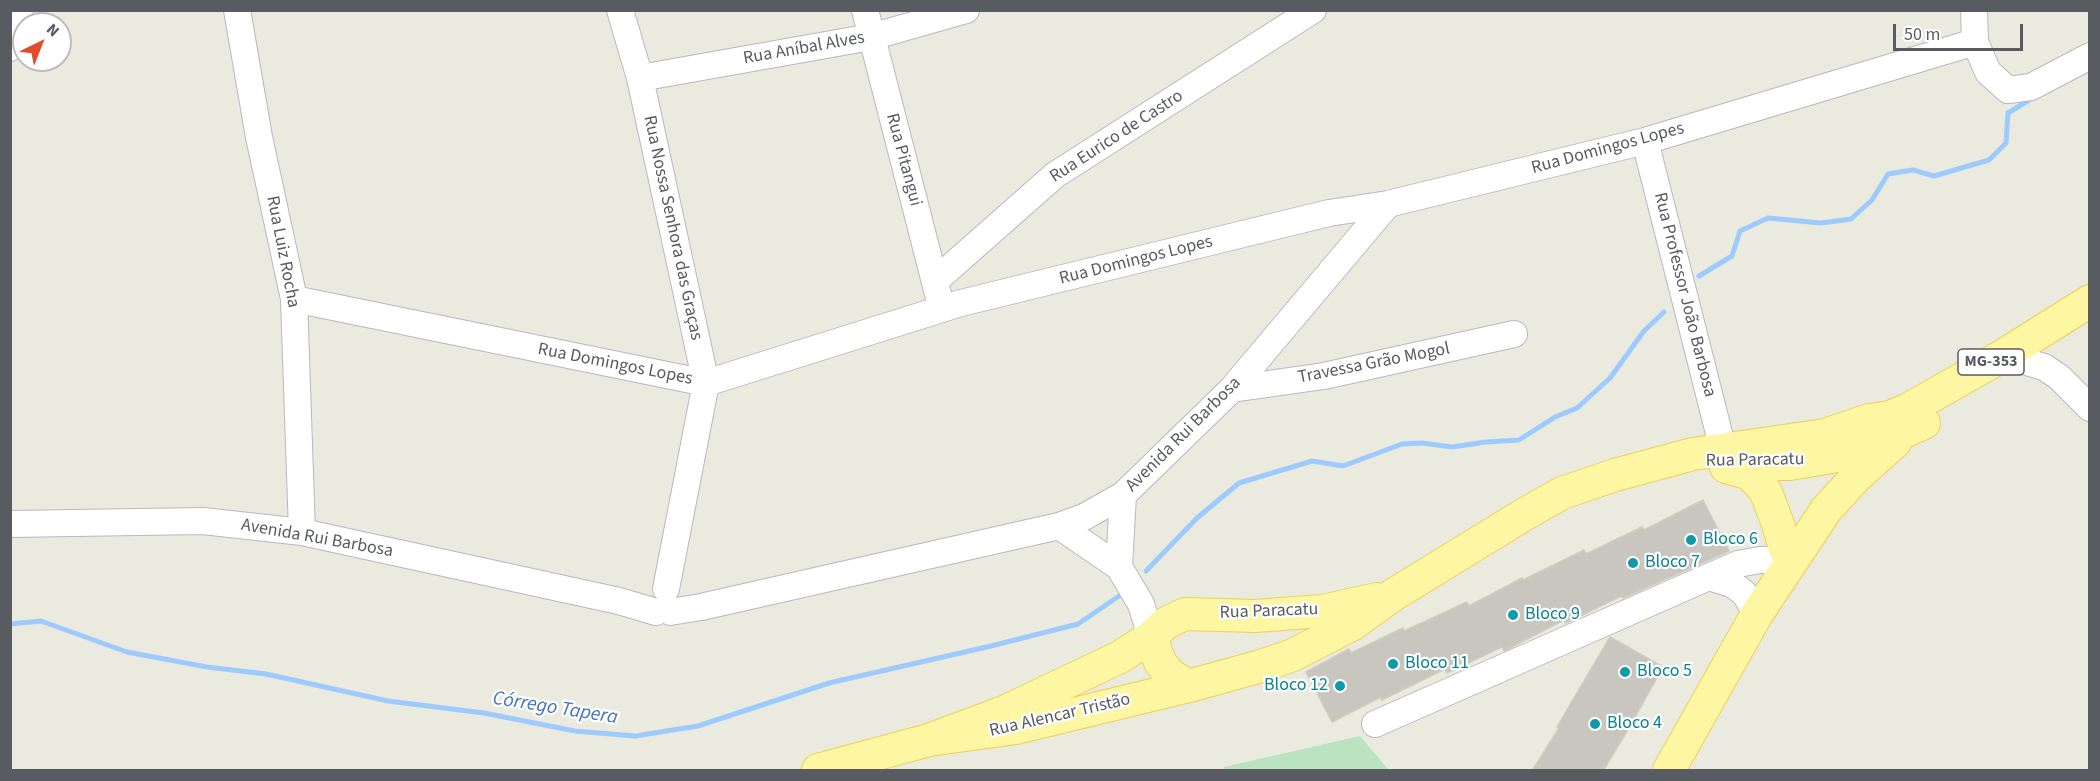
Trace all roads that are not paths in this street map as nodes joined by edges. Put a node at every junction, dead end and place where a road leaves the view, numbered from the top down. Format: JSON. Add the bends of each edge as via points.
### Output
{"nodes":[{"id":1,"x":20,"y":10,"type":"edge"},
{"id":2,"x":237,"y":10,"type":"edge"},
{"id":3,"x":620,"y":10,"type":"edge"},
{"id":4,"x":865,"y":10,"type":"edge"},
{"id":5,"x":966,"y":10,"type":"edge"},
{"id":6,"x":1312,"y":10,"type":"edge"},
{"id":7,"x":1974,"y":10,"type":"edge"},
{"id":8,"x":871,"y":37,"type":"junction"},
{"id":9,"x":1975,"y":42,"type":"junction"},
{"id":10,"x":10,"y":48,"type":"edge"},
{"id":11,"x":2090,"y":56,"type":"edge"},
{"id":12,"x":640,"y":78,"type":"junction"},
{"id":13,"x":1645,"y":141,"type":"junction"},
{"id":14,"x":1388,"y":204,"type":"junction"},
{"id":15,"x":1329,"y":213,"type":"junction"},
{"id":16,"x":1355,"y":244,"type":"junction"},
{"id":17,"x":935,"y":281,"type":"junction"},
{"id":18,"x":294,"y":299,"type":"junction"},
{"id":19,"x":2090,"y":301,"type":"edge"},
{"id":20,"x":941,"y":309,"type":"junction"},
{"id":21,"x":2090,"y":318,"type":"edge"},
{"id":22,"x":1514,"y":334,"type":"dead end"},
{"id":23,"x":2030,"y":363,"type":"junction"},
{"id":24,"x":706,"y":383,"type":"junction"},
{"id":25,"x":1232,"y":389,"type":"junction"},
{"id":26,"x":2090,"y":408,"type":"edge"},
{"id":27,"x":1901,"y":423,"type":"junction"},
{"id":28,"x":1720,"y":456,"type":"junction"},
{"id":29,"x":1837,"y":456,"type":"junction"},
{"id":30,"x":1124,"y":495,"type":"junction"},
{"id":31,"x":10,"y":524,"type":"edge"},
{"id":32,"x":1059,"y":526,"type":"junction"},
{"id":33,"x":302,"y":532,"type":"junction"},
{"id":34,"x":1782,"y":555,"type":"junction"},
{"id":35,"x":1119,"y":567,"type":"junction"},
{"id":36,"x":1708,"y":577,"type":"junction"},
{"id":37,"x":1393,"y":596,"type":"junction"},
{"id":38,"x":664,"y":601,"type":"junction"},
{"id":39,"x":1141,"y":604,"type":"junction"},
{"id":40,"x":1185,"y":614,"type":"junction"},
{"id":41,"x":1757,"y":614,"type":"junction"},
{"id":42,"x":1255,"y":616,"type":"junction"},
{"id":43,"x":1151,"y":637,"type":"junction"},
{"id":44,"x":1261,"y":666,"type":"junction"},
{"id":45,"x":1189,"y":686,"type":"junction"},
{"id":46,"x":1375,"y":724,"type":"dead end"},
{"id":47,"x":929,"y":740,"type":"junction"},
{"id":48,"x":818,"y":771,"type":"edge"},
{"id":49,"x":1669,"y":771,"type":"edge"}],
"edges":[{"from":1,"to":10,"type":"street"},
{"from":2,"to":18,"type":"street","name":"Rua Luiz Rocha"},
{"from":3,"to":12,"type":"street","name":"Rua Nossa Senhora das Graças"},
{"from":4,"to":8,"type":"street","name":"Rua Pitangui"},
{"from":5,"to":8,"type":"street","name":"Rua Aníbal Alves"},
{"from":6,"to":17,"type":"street","name":"Rua Eurico de Castro","via":[[1054,175]]},
{"from":7,"to":9,"type":"street"},
{"from":8,"to":12,"type":"street","name":"Rua Aníbal Alves"},
{"from":8,"to":17,"type":"street","name":"Rua Pitangui"},
{"from":9,"to":11,"type":"street","via":[[1988,72],[2008,90],[2031,87]]},
{"from":9,"to":13,"type":"street","name":"Rua Domingos Lopes"},
{"from":12,"to":24,"type":"street","name":"Rua Nossa Senhora das Graças"},
{"from":13,"to":14,"type":"street","name":"Rua Domingos Lopes"},
{"from":13,"to":28,"type":"street","name":"Rua Professor João Barbosa"},
{"from":14,"to":15,"type":"street","name":"Rua Domingos Lopes"},
{"from":14,"to":16,"type":"street","name":"Avenida Rui Barbosa"},
{"from":15,"to":16,"type":"street","via":[[1348,227]]},
{"from":15,"to":20,"type":"street","name":"Rua Domingos Lopes"},
{"from":16,"to":25,"type":"street","name":"Avenida Rui Barbosa"},
{"from":17,"to":20,"type":"street","name":"Rua Pitangui"},
{"from":18,"to":24,"type":"street","name":"Rua Domingos Lopes"},
{"from":18,"to":33,"type":"street","name":"Rua Luiz Rocha"},
{"from":19,"to":27,"type":"main road","name":"Rua Paracatu","number":"MG-353","via":[[1909,409]]},
{"from":20,"to":24,"type":"street","name":"Rua Domingos Lopes"},
{"from":21,"to":23,"type":"main road","name":"Rua Paracatu","number":"MG-353","via":[[2058,346]]},
{"from":22,"to":25,"type":"street","name":"Travessa Grão Mogol","via":[[1324,376]]},
{"from":23,"to":26,"type":"street","via":[[2059,377]]},
{"from":23,"to":27,"type":"main road","name":"Rua Paracatu","number":"MG-353"},
{"from":24,"to":38,"type":"street","name":"Rua Nossa Senhora das Graças"},
{"from":25,"to":30,"type":"street","name":"Avenida Rui Barbosa"},
{"from":27,"to":28,"type":"main road","name":"Rua Paracatu","number":"MG-353","via":[[1869,420],[1825,435]]},
{"from":27,"to":29,"type":"main road","number":"MG-353","via":[[1860,432]]},
{"from":27,"to":41,"type":"main road","via":[[1884,451],[1826,510]]},
{"from":28,"to":29,"type":"main road","name":"Rua Paracatu","number":"MG-353","via":[[1790,464]]},
{"from":28,"to":34,"type":"main road","via":[[1750,474],[1765,490],[1778,524]]},
{"from":28,"to":37,"type":"main road","name":"Rua Paracatu","number":"MG-353","via":[[1693,454],[1563,493]]},
{"from":29,"to":34,"type":"main road"},
{"from":30,"to":32,"type":"street","name":"Avenida Rui Barbosa"},
{"from":30,"to":35,"type":"street"},
{"from":31,"to":33,"type":"street","name":"Avenida Rui Barbosa","via":[[203,521]]},
{"from":32,"to":35,"type":"street"},
{"from":32,"to":38,"type":"street","name":"Avenida Rui Barbosa","via":[[701,607]]},
{"from":33,"to":38,"type":"street","name":"Avenida Rui Barbosa","via":[[618,601]]},
{"from":34,"to":36,"type":"street","via":[[1738,564]]},
{"from":34,"to":41,"type":"main road"},
{"from":35,"to":39,"type":"street"},
{"from":36,"to":41,"type":"street","via":[[1732,584]]},
{"from":36,"to":46,"type":"street"},
{"from":37,"to":42,"type":"main road","name":"Rua Paracatu","number":"MG-353","via":[[1322,611]]},
{"from":37,"to":44,"type":"main road","name":"Rua Paracatu","number":"MG-353","via":[[1353,624]]},
{"from":39,"to":40,"type":"street"},
{"from":39,"to":43,"type":"street"},
{"from":40,"to":42,"type":"main road","name":"Rua Paracatu","number":"MG-353"},
{"from":40,"to":43,"type":"main road","number":"MG-353","via":[[1166,623]]},
{"from":41,"to":49,"type":"main road"},
{"from":42,"to":44,"type":"main road","via":[[1268,642]]},
{"from":43,"to":45,"type":"main road","via":[[1160,662],[1170,675]]},
{"from":43,"to":47,"type":"main road","name":"Rua Alencar Tristão","number":"MG-353","via":[[1066,684]]},
{"from":44,"to":45,"type":"main road","name":"Rua Paracatu","number":"MG-353"},
{"from":45,"to":47,"type":"main road","name":"Rua Alencar Tristão","number":"MG-353","via":[[1016,728]]},
{"from":47,"to":48,"type":"main road","name":"Rua Alencar Tristão","number":"MG-353"}]}
